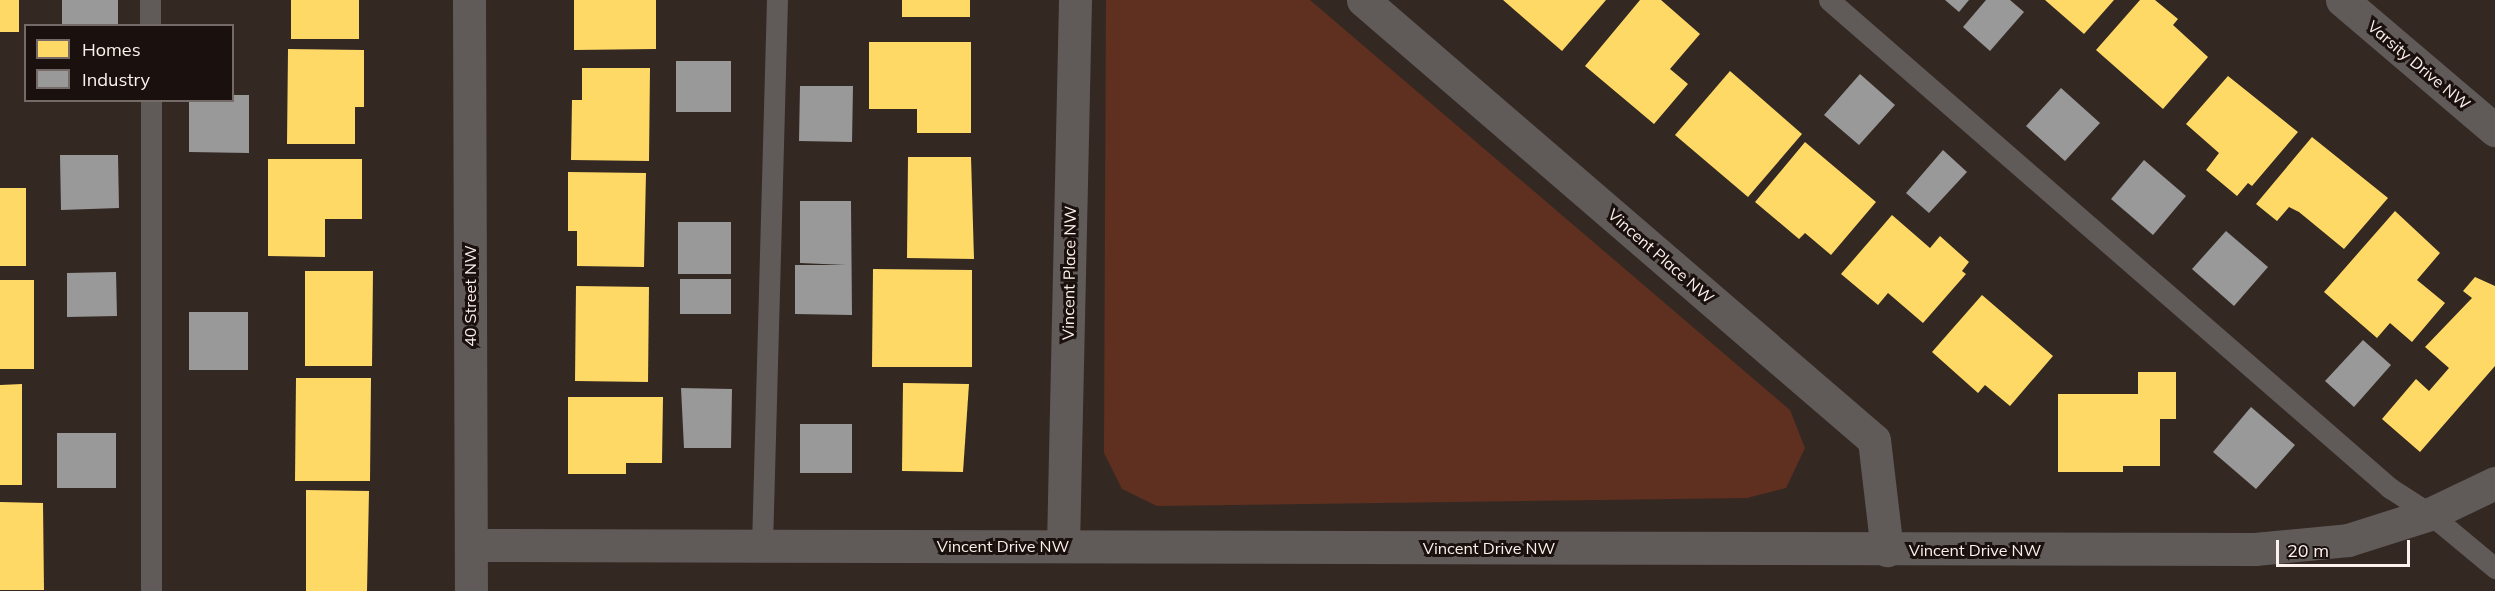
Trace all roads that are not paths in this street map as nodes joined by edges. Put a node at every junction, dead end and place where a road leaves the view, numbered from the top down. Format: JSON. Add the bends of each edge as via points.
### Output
{"nodes":[{"id":1,"x":150,"y":0,"type":"edge"},
{"id":2,"x":469,"y":0,"type":"edge"},
{"id":3,"x":777,"y":0,"type":"edge"},
{"id":4,"x":1075,"y":0,"type":"edge"},
{"id":5,"x":1364,"y":0,"type":"edge"},
{"id":6,"x":1829,"y":0,"type":"edge"},
{"id":7,"x":2342,"y":0,"type":"edge"},
{"id":8,"x":150,"y":24,"type":"edge"},
{"id":9,"x":150,"y":102,"type":"edge"},
{"id":10,"x":2495,"y":130,"type":"edge"},
{"id":11,"x":2495,"y":483,"type":"edge"},
{"id":12,"x":2430,"y":514,"type":"junction"},
{"id":13,"x":471,"y":545,"type":"junction"},
{"id":14,"x":762,"y":546,"type":"junction"},
{"id":15,"x":1063,"y":546,"type":"junction"},
{"id":16,"x":1887,"y":550,"type":"junction"},
{"id":17,"x":2495,"y":568,"type":"edge"},
{"id":18,"x":151,"y":591,"type":"edge"},
{"id":19,"x":471,"y":591,"type":"edge"}],
"edges":[{"from":1,"to":8,"type":"lane"},
{"from":2,"to":13,"type":"street","name":"40 Street NW"},
{"from":3,"to":14,"type":"lane"},
{"from":4,"to":15,"type":"street","name":"Vincent Place NW"},
{"from":5,"to":16,"type":"street","name":"Vincent Place NW","via":[[1874,440]]},
{"from":6,"to":12,"type":"lane","via":[[2390,488]]},
{"from":7,"to":10,"type":"street","name":"Varsity Drive NW"},
{"from":9,"to":18,"type":"lane"},
{"from":11,"to":12,"type":"street","name":"Vincent Drive NW"},
{"from":12,"to":16,"type":"street","name":"Vincent Drive NW","via":[[2348,540],[2255,549]]},
{"from":12,"to":17,"type":"lane"},
{"from":13,"to":14,"type":"street","name":"Vincent Drive NW"},
{"from":13,"to":19,"type":"street","name":"40 Street NW"},
{"from":14,"to":15,"type":"street","name":"Vincent Drive NW"},
{"from":15,"to":16,"type":"street","name":"Vincent Drive NW"}]}
